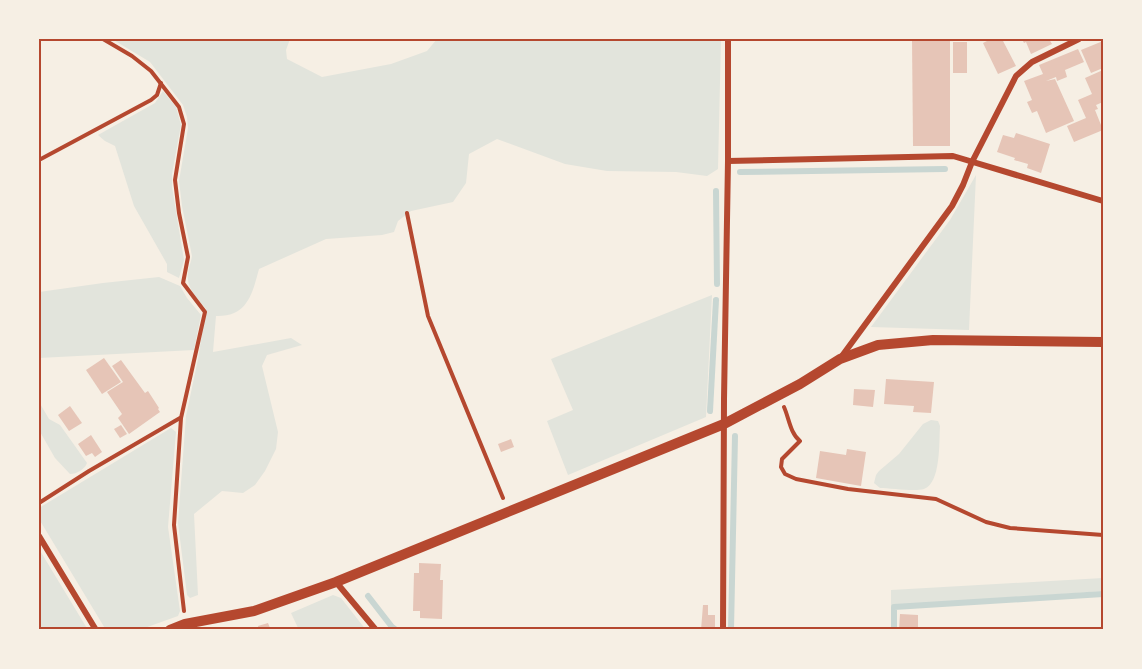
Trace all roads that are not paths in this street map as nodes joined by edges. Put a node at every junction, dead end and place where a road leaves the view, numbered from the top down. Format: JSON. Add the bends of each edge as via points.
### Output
{"nodes":[{"id":1,"x":728,"y":39,"type":"edge"},
{"id":2,"x":1079,"y":39,"type":"edge"},
{"id":3,"x":728,"y":161,"type":"junction"},
{"id":4,"x":972,"y":162,"type":"junction"},
{"id":5,"x":1103,"y":201,"type":"edge"},
{"id":6,"x":1103,"y":342,"type":"edge"},
{"id":7,"x":840,"y":359,"type":"junction"},
{"id":8,"x":724,"y":424,"type":"junction"},
{"id":9,"x":39,"y":536,"type":"edge"},
{"id":10,"x":336,"y":582,"type":"junction"},
{"id":11,"x":96,"y":630,"type":"edge"},
{"id":12,"x":170,"y":630,"type":"edge"},
{"id":13,"x":376,"y":630,"type":"edge"},
{"id":14,"x":723,"y":630,"type":"edge"}],
"edges":[{"from":1,"to":3,"type":"street"},
{"from":2,"to":4,"type":"street","via":[[1032,62],[1016,76]]},
{"from":3,"to":4,"type":"street","via":[[953,156]]},
{"from":3,"to":8,"type":"street"},
{"from":4,"to":5,"type":"street"},
{"from":4,"to":7,"type":"street","via":[[952,206]]},
{"from":6,"to":7,"type":"street","via":[[933,340],[879,345]]},
{"from":7,"to":8,"type":"street"},
{"from":8,"to":10,"type":"street"},
{"from":8,"to":14,"type":"street"},
{"from":9,"to":11,"type":"street"},
{"from":10,"to":12,"type":"street","via":[[254,611]]},
{"from":10,"to":13,"type":"street"}]}
